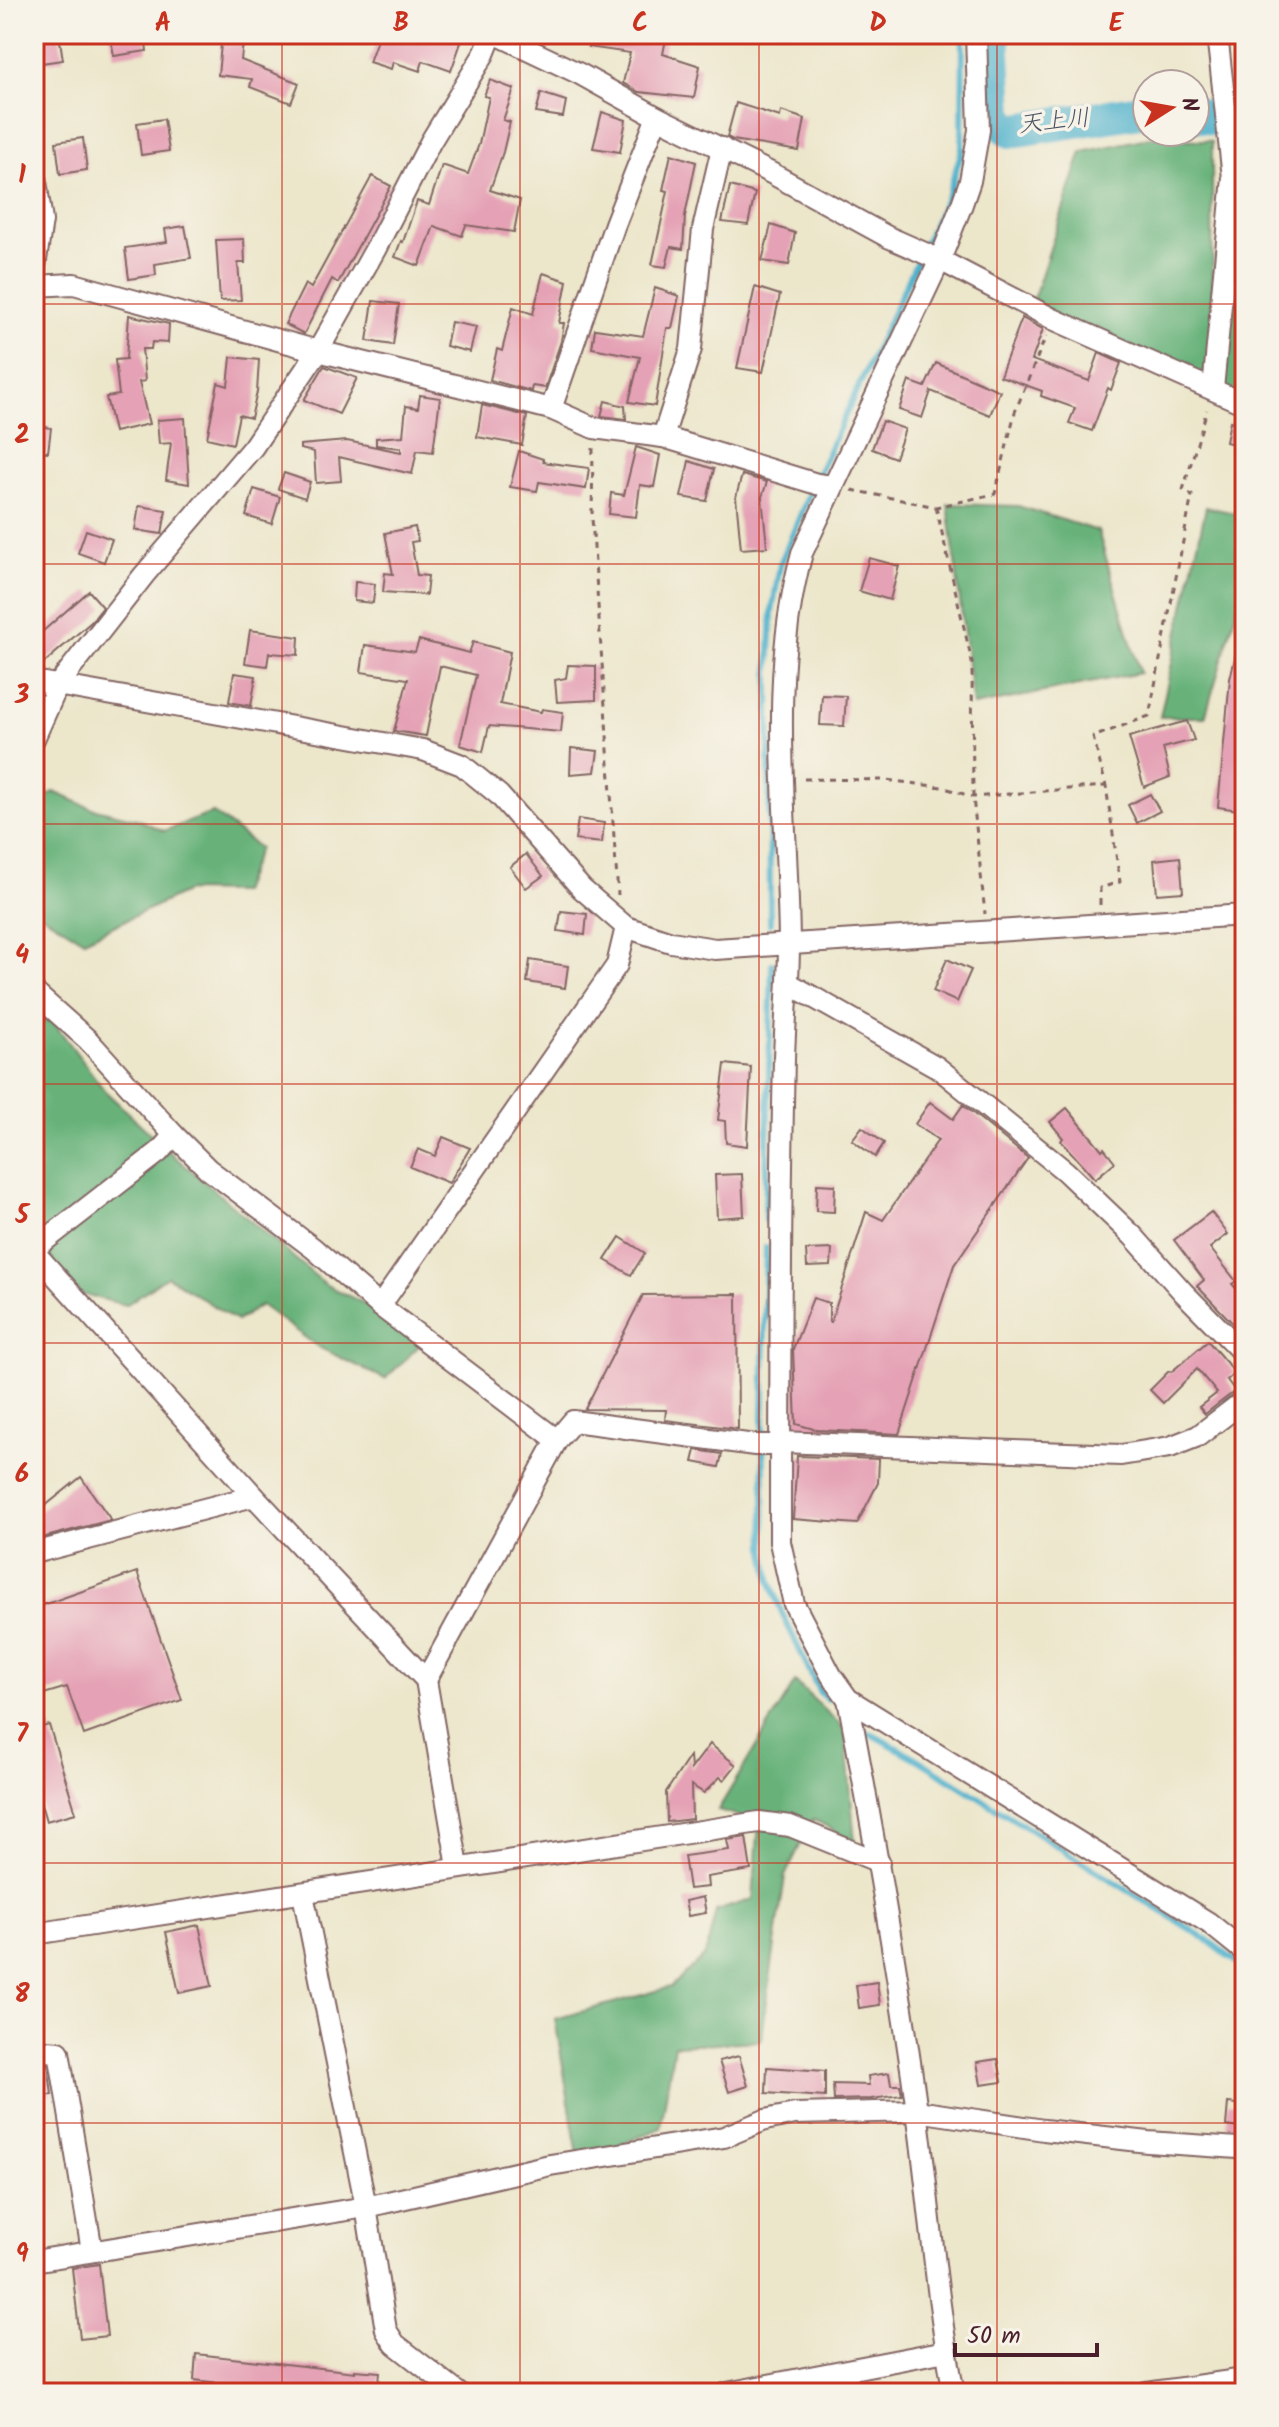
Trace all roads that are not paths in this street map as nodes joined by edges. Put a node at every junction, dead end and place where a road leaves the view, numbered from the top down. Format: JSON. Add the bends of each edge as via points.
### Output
{"nodes":[{"id":1,"x":494,"y":34,"type":"edge"},
{"id":2,"x":976,"y":34,"type":"edge"},
{"id":3,"x":1217,"y":34,"type":"edge"},
{"id":4,"x":657,"y":117,"type":"junction"},
{"id":5,"x":722,"y":148,"type":"junction"},
{"id":6,"x":34,"y":168,"type":"edge"},
{"id":7,"x":928,"y":255,"type":"junction"},
{"id":8,"x":34,"y":273,"type":"edge"},
{"id":9,"x":34,"y":286,"type":"edge"},
{"id":10,"x":318,"y":351,"type":"junction"},
{"id":11,"x":1213,"y":389,"type":"junction"},
{"id":12,"x":1245,"y":404,"type":"edge"},
{"id":13,"x":551,"y":409,"type":"junction"},
{"id":14,"x":663,"y":437,"type":"junction"},
{"id":15,"x":819,"y":483,"type":"junction"},
{"id":16,"x":34,"y":681,"type":"edge"},
{"id":17,"x":58,"y":685,"type":"junction"},
{"id":18,"x":34,"y":739,"type":"edge"},
{"id":19,"x":1245,"y":915,"type":"edge"},
{"id":20,"x":626,"y":927,"type":"junction"},
{"id":21,"x":789,"y":944,"type":"junction"},
{"id":22,"x":788,"y":983,"type":"junction"},
{"id":23,"x":34,"y":992,"type":"edge"},
{"id":24,"x":174,"y":1135,"type":"junction"},
{"id":25,"x":34,"y":1250,"type":"edge"},
{"id":26,"x":380,"y":1306,"type":"junction"},
{"id":27,"x":1245,"y":1355,"type":"edge"},
{"id":28,"x":1245,"y":1400,"type":"edge"},
{"id":29,"x":557,"y":1440,"type":"junction"},
{"id":30,"x":769,"y":1444,"type":"junction"},
{"id":31,"x":254,"y":1496,"type":"junction"},
{"id":32,"x":34,"y":1553,"type":"edge"},
{"id":33,"x":426,"y":1680,"type":"junction"},
{"id":34,"x":848,"y":1699,"type":"junction"},
{"id":35,"x":879,"y":1862,"type":"junction"},
{"id":36,"x":458,"y":1867,"type":"junction"},
{"id":37,"x":303,"y":1894,"type":"junction"},
{"id":38,"x":34,"y":1934,"type":"edge"},
{"id":39,"x":1245,"y":1952,"type":"edge"},
{"id":40,"x":34,"y":2050,"type":"edge"},
{"id":41,"x":917,"y":2111,"type":"junction"},
{"id":42,"x":1245,"y":2151,"type":"edge"},
{"id":43,"x":366,"y":2207,"type":"junction"},
{"id":44,"x":92,"y":2251,"type":"junction"},
{"id":45,"x":34,"y":2261,"type":"edge"},
{"id":46,"x":946,"y":2351,"type":"junction"},
{"id":47,"x":1245,"y":2379,"type":"edge"},
{"id":48,"x":458,"y":2393,"type":"edge"},
{"id":49,"x":727,"y":2393,"type":"edge"},
{"id":50,"x":954,"y":2393,"type":"edge"},
{"id":51,"x":1147,"y":2393,"type":"edge"}],
"edges":[{"from":1,"to":4,"type":"street"},
{"from":1,"to":10,"type":"street"},
{"from":2,"to":7,"type":"street","via":[[976,156],[962,204]]},
{"from":3,"to":11,"type":"street","via":[[1233,178]]},
{"from":4,"to":5,"type":"street"},
{"from":4,"to":13,"type":"street"},
{"from":5,"to":7,"type":"street"},
{"from":5,"to":14,"type":"street","via":[[703,229],[691,349]]},
{"from":6,"to":8,"type":"street","via":[[42,221]]},
{"from":7,"to":11,"type":"street","via":[[1053,319]]},
{"from":7,"to":15,"type":"street"},
{"from":9,"to":10,"type":"street","via":[[74,284]]},
{"from":10,"to":13,"type":"street"},
{"from":10,"to":17,"type":"street","via":[[253,447]]},
{"from":11,"to":12,"type":"street"},
{"from":13,"to":14,"type":"street","via":[[594,428]]},
{"from":14,"to":15,"type":"street"},
{"from":15,"to":21,"type":"street","via":[[788,619],[782,778]]},
{"from":16,"to":17,"type":"street"},
{"from":17,"to":18,"type":"street"},
{"from":17,"to":20,"type":"street","via":[[423,750],[462,765],[499,795],[582,889]]},
{"from":19,"to":21,"type":"street"},
{"from":20,"to":21,"type":"street","via":[[715,949]]},
{"from":20,"to":26,"type":"street","via":[[617,965]]},
{"from":21,"to":22,"type":"street"},
{"from":22,"to":27,"type":"street","via":[[949,1076],[1065,1171]]},
{"from":22,"to":30,"type":"street"},
{"from":23,"to":24,"type":"street","via":[[88,1040]]},
{"from":24,"to":25,"type":"street"},
{"from":24,"to":26,"type":"street","via":[[208,1169]]},
{"from":25,"to":31,"type":"street"},
{"from":26,"to":29,"type":"street"},
{"from":28,"to":30,"type":"street","via":[[1198,1436],[1121,1455]]},
{"from":29,"to":30,"type":"street","via":[[573,1421]]},
{"from":29,"to":33,"type":"street"},
{"from":30,"to":34,"type":"street","via":[[780,1542],[794,1604]]},
{"from":31,"to":32,"type":"street"},
{"from":31,"to":33,"type":"street"},
{"from":33,"to":36,"type":"street"},
{"from":34,"to":35,"type":"street"},
{"from":34,"to":39,"type":"street","via":[[1209,1923]]},
{"from":35,"to":36,"type":"street","via":[[790,1826],[759,1822]]},
{"from":35,"to":41,"type":"street"},
{"from":36,"to":37,"type":"street"},
{"from":37,"to":38,"type":"street"},
{"from":37,"to":43,"type":"street"},
{"from":40,"to":44,"type":"street","via":[[59,2052]]},
{"from":41,"to":42,"type":"street"},
{"from":41,"to":43,"type":"street","via":[[795,2114],[724,2137],[550,2165]]},
{"from":41,"to":46,"type":"street"},
{"from":43,"to":44,"type":"street"},
{"from":43,"to":48,"type":"street","via":[[386,2330],[395,2344]]},
{"from":44,"to":45,"type":"street"},
{"from":46,"to":49,"type":"street"},
{"from":46,"to":50,"type":"street"},
{"from":47,"to":51,"type":"street"}]}
